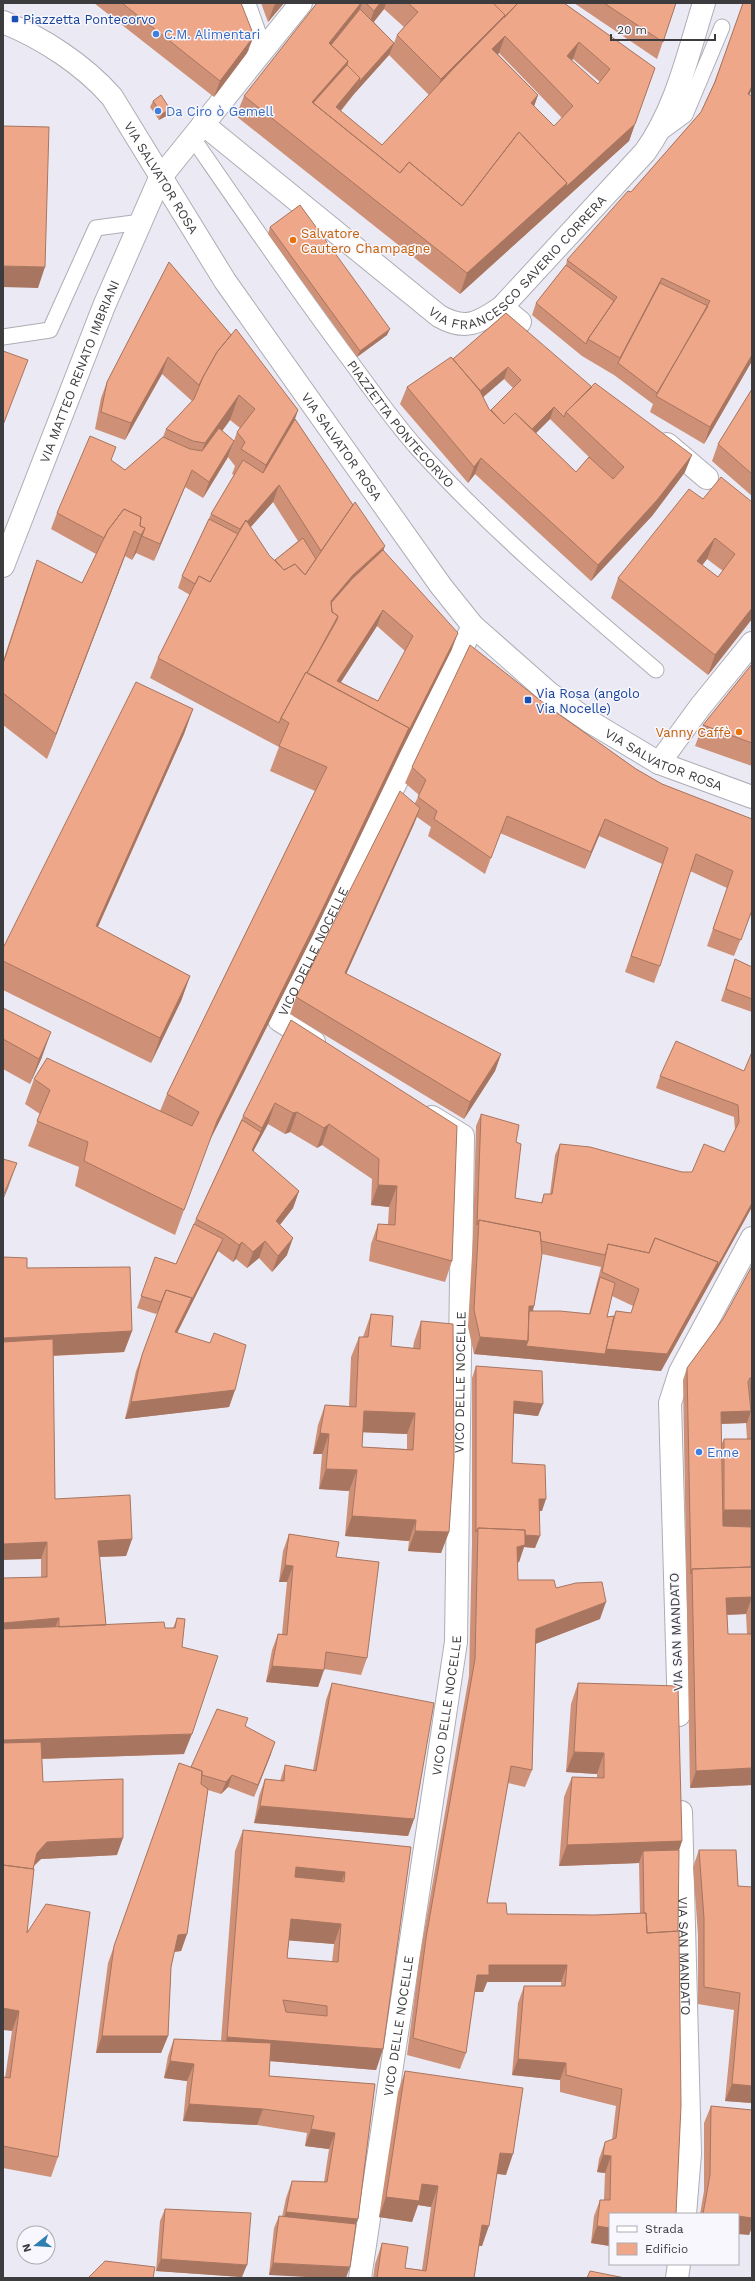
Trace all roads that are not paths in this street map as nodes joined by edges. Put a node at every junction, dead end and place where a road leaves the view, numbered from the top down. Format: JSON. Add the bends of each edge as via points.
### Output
{"nodes":[{"id":1,"x":244,"y":3,"type":"edge"},
{"id":2,"x":301,"y":3,"type":"edge"},
{"id":3,"x":704,"y":3,"type":"edge"},
{"id":4,"x":3,"y":22,"type":"edge"},
{"id":5,"x":722,"y":27,"type":"dead end"},
{"id":6,"x":261,"y":51,"type":"junction"},
{"id":7,"x":197,"y":130,"type":"junction"},
{"id":8,"x":656,"y":136,"type":"junction"},
{"id":9,"x":160,"y":178,"type":"junction"},
{"id":10,"x":141,"y":222,"type":"junction"},
{"id":11,"x":502,"y":307,"type":"junction"},
{"id":12,"x":520,"y":322,"type":"dead end"},
{"id":13,"x":3,"y":337,"type":"edge"},
{"id":14,"x":667,"y":444,"type":"edge"},
{"id":15,"x":707,"y":478,"type":"dead end"},
{"id":16,"x":3,"y":566,"type":"edge"},
{"id":17,"x":473,"y":626,"type":"junction"},
{"id":18,"x":752,"y":643,"type":"edge"},
{"id":19,"x":656,"y":670,"type":"dead end"},
{"id":20,"x":659,"y":763,"type":"junction"},
{"id":21,"x":752,"y":797,"type":"edge"},
{"id":22,"x":332,"y":1053,"type":"edge"},
{"id":23,"x":417,"y":1107,"type":"edge"},
{"id":24,"x":752,"y":1238,"type":"edge"},
{"id":25,"x":679,"y":1738,"type":"edge"},
{"id":26,"x":681,"y":1794,"type":"edge"},
{"id":27,"x":685,"y":2213,"type":"edge"},
{"id":28,"x":679,"y":2265,"type":"edge"},
{"id":29,"x":360,"y":2278,"type":"edge"},
{"id":30,"x":677,"y":2278,"type":"edge"}],
"edges":[{"from":1,"to":6,"type":"street"},
{"from":2,"to":6,"type":"street","name":"VIA MATTEO RENATO IMBRIANI"},
{"from":3,"to":8,"type":"street","name":"VIA FRANCESCO SAVERIO CORRERA","via":[[670,109]]},
{"from":4,"to":9,"type":"street","name":"VIA SALVATOR ROSA","via":[[60,53],[99,82],[128,120]]},
{"from":5,"to":8,"type":"lane","via":[[685,115]]},
{"from":6,"to":7,"type":"street","name":"VIA MATTEO RENATO IMBRIANI"},
{"from":7,"to":9,"type":"street","name":"VIA MATTEO RENATO IMBRIANI"},
{"from":7,"to":11,"type":"street","name":"VIA FRANCESCO SAVERIO CORRERA","via":[[439,316],[453,323],[473,324]]},
{"from":7,"to":19,"type":"lane","name":"PIAZZETTA PONTECORVO","via":[[266,245],[367,386],[417,448],[522,554]]},
{"from":8,"to":11,"type":"street","name":"VIA FRANCESCO SAVERIO CORRERA","via":[[645,152]]},
{"from":9,"to":10,"type":"street","name":"VIA MATTEO RENATO IMBRIANI"},
{"from":9,"to":17,"type":"street","name":"VIA SALVATOR ROSA","via":[[225,281],[441,586]]},
{"from":10,"to":13,"type":"lane","via":[[96,228],[50,330]]},
{"from":10,"to":16,"type":"street","name":"VIA MATTEO RENATO IMBRIANI","via":[[104,306]]},
{"from":11,"to":12,"type":"street"},
{"from":14,"to":15,"type":"street"},
{"from":17,"to":20,"type":"street","name":"VIA SALVATOR ROSA","via":[[549,693],[589,721]]},
{"from":17,"to":22,"type":"street","name":"VICO DELLE NOCELLE","via":[[279,1020]]},
{"from":18,"to":20,"type":"street"},
{"from":20,"to":21,"type":"street","name":"VIA SALVATOR ROSA"},
{"from":23,"to":29,"type":"street","name":"VICO DELLE NOCELLE","via":[[462,1136],[456,1642],[381,2087]]},
{"from":24,"to":25,"type":"street","name":"VIA SAN MANDATO","via":[[680,1372],[670,1403]]},
{"from":26,"to":27,"type":"street","name":"VIA SAN MANDATO","via":[[690,2154]]},
{"from":28,"to":30,"type":"street"}]}
